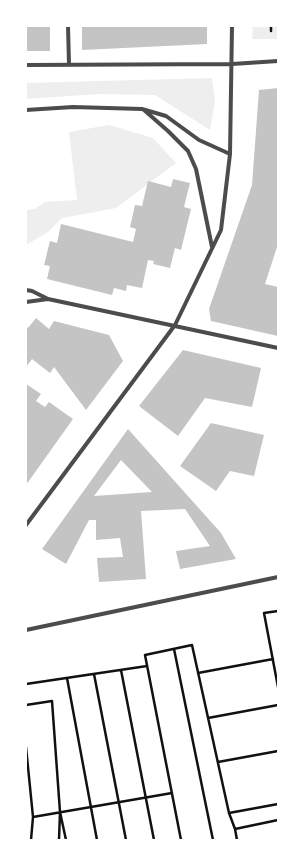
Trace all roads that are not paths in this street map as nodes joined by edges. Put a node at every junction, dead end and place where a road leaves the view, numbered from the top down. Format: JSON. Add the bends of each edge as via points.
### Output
{"nodes":[{"id":1,"x":68,"y":26,"type":"edge"},
{"id":2,"x":232,"y":26,"type":"edge"},
{"id":3,"x":278,"y":61,"type":"edge"},
{"id":4,"x":26,"y":64,"type":"edge"},
{"id":5,"x":69,"y":64,"type":"junction"},
{"id":6,"x":232,"y":64,"type":"junction"},
{"id":7,"x":142,"y":109,"type":"junction"},
{"id":8,"x":26,"y":110,"type":"edge"},
{"id":9,"x":230,"y":154,"type":"junction"},
{"id":10,"x":212,"y":247,"type":"junction"},
{"id":11,"x":26,"y":290,"type":"edge"},
{"id":12,"x":48,"y":299,"type":"junction"},
{"id":13,"x":26,"y":302,"type":"edge"},
{"id":14,"x":175,"y":325,"type":"junction"},
{"id":15,"x":278,"y":348,"type":"edge"},
{"id":16,"x":26,"y":525,"type":"edge"},
{"id":17,"x":278,"y":577,"type":"edge"},
{"id":18,"x":26,"y":630,"type":"edge"}],
"edges":[{"from":1,"to":5,"type":"street"},
{"from":2,"to":6,"type":"street"},
{"from":3,"to":6,"type":"street"},
{"from":4,"to":5,"type":"street"},
{"from":5,"to":6,"type":"street"},
{"from":6,"to":9,"type":"street"},
{"from":7,"to":8,"type":"street","via":[[72,107]]},
{"from":7,"to":9,"type":"street","via":[[166,116],[199,140]]},
{"from":7,"to":10,"type":"street","via":[[188,151],[196,169]]},
{"from":9,"to":10,"type":"street","via":[[221,230]]},
{"from":10,"to":14,"type":"street"},
{"from":11,"to":12,"type":"street"},
{"from":12,"to":13,"type":"street"},
{"from":12,"to":14,"type":"street"},
{"from":14,"to":15,"type":"street"},
{"from":14,"to":16,"type":"street"},
{"from":17,"to":18,"type":"street"}]}
